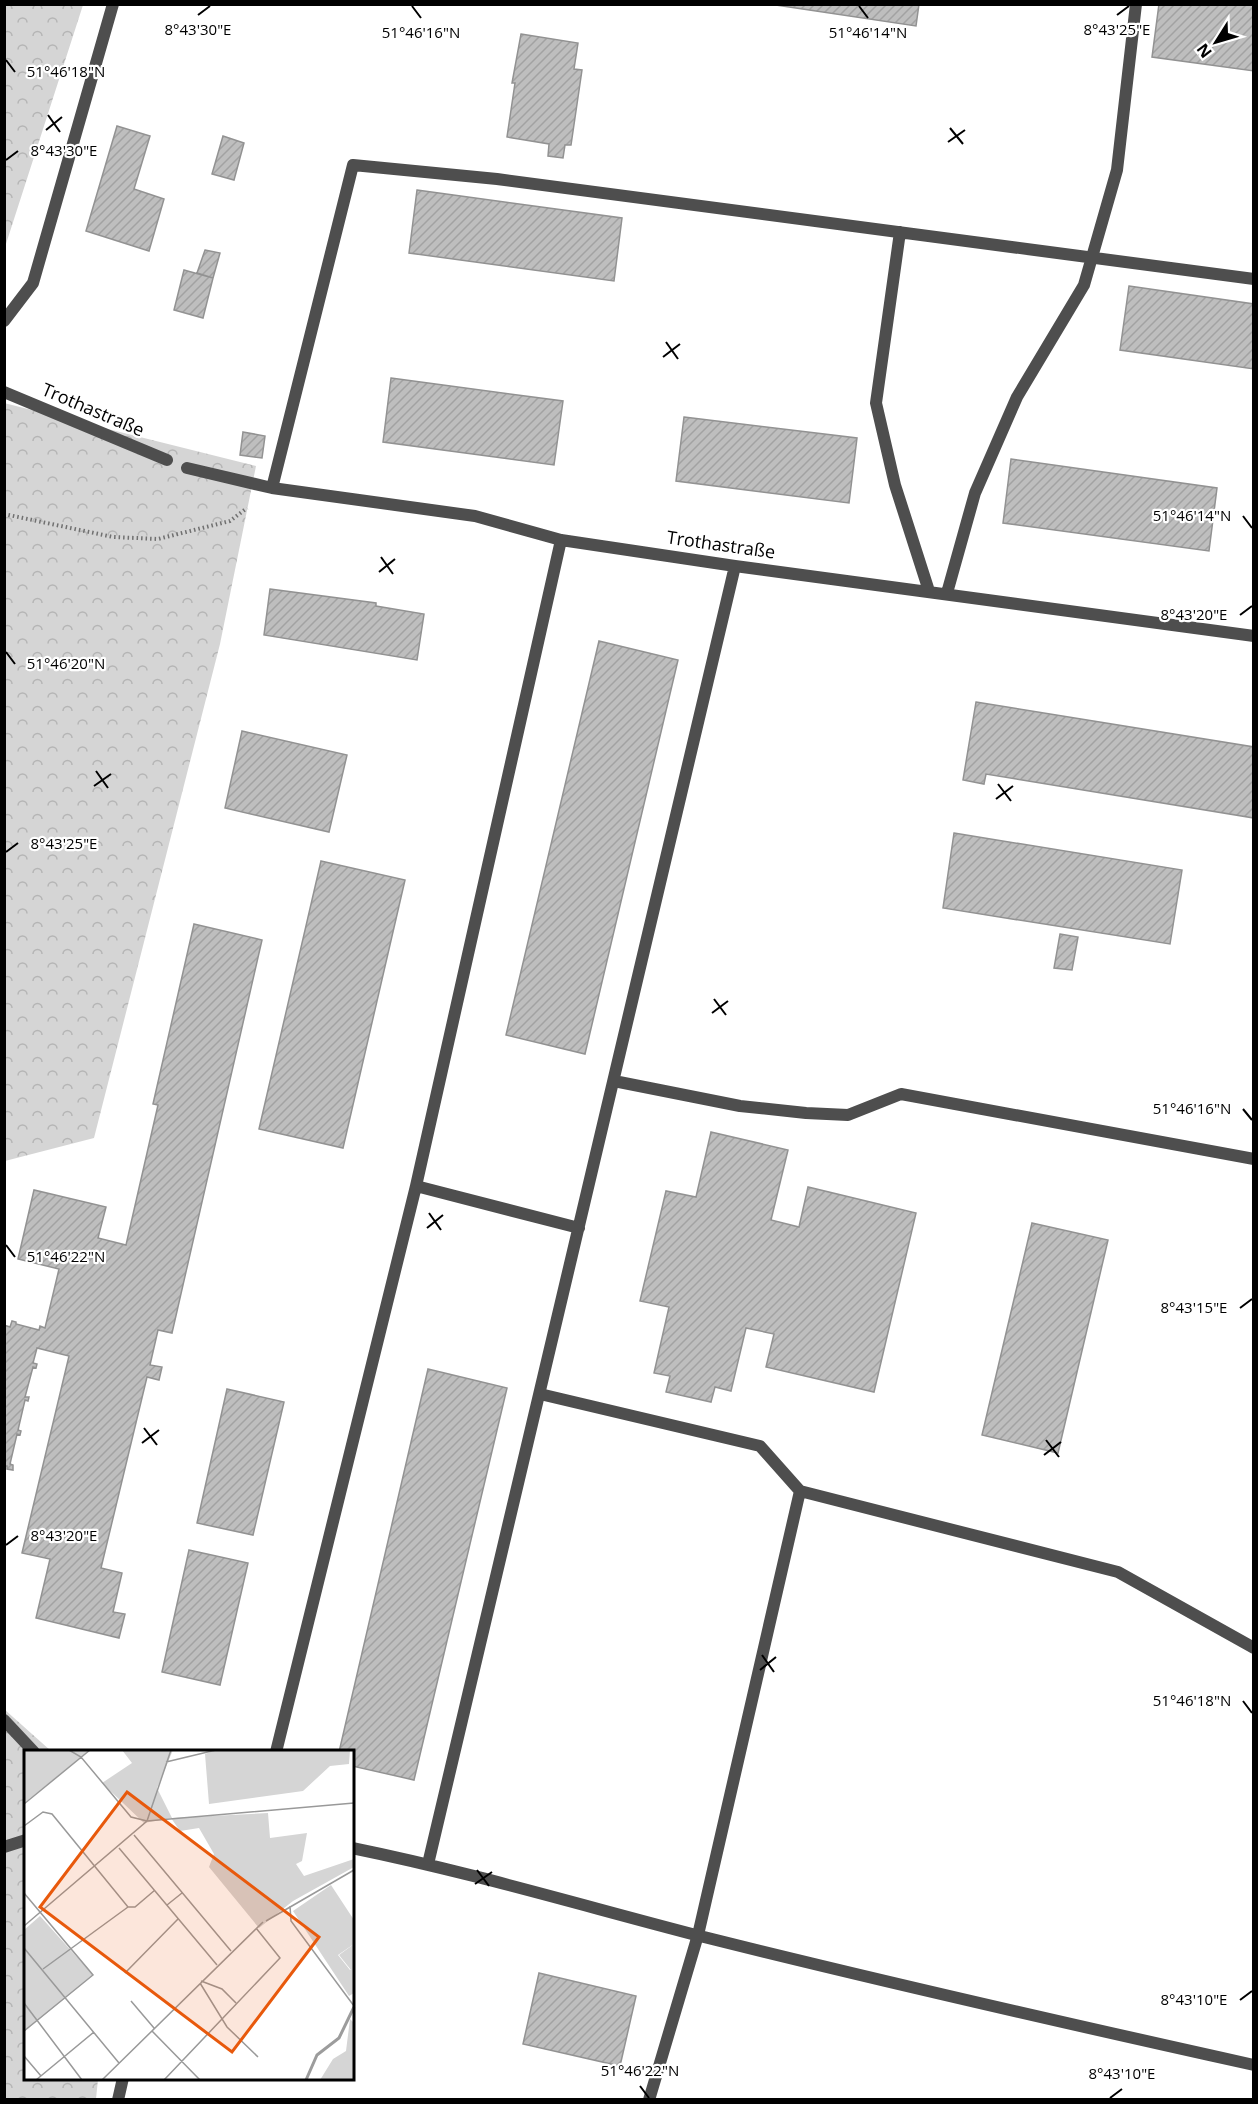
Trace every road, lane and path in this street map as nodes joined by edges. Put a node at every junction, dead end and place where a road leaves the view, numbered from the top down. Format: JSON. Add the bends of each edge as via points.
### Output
{"nodes":[{"id":1,"x":113,"y":4,"type":"edge"},
{"id":2,"x":1136,"y":4,"type":"edge"},
{"id":3,"x":900,"y":232,"type":"junction"},
{"id":4,"x":1093,"y":258,"type":"junction"},
{"id":5,"x":1254,"y":279,"type":"edge"},
{"id":6,"x":4,"y":321,"type":"edge"},
{"id":7,"x":4,"y":392,"type":"edge"},
{"id":8,"x":167,"y":460,"type":"dead end"},
{"id":9,"x":187,"y":468,"type":"dead end"},
{"id":10,"x":272,"y":488,"type":"junction"},
{"id":11,"x":4,"y":514,"type":"edge"},
{"id":12,"x":561,"y":540,"type":"junction"},
{"id":13,"x":735,"y":566,"type":"junction"},
{"id":14,"x":929,"y":591,"type":"junction"},
{"id":15,"x":947,"y":593,"type":"junction"},
{"id":16,"x":1254,"y":636,"type":"edge"},
{"id":17,"x":614,"y":1081,"type":"junction"},
{"id":18,"x":1254,"y":1159,"type":"edge"},
{"id":19,"x":416,"y":1186,"type":"junction"},
{"id":20,"x":579,"y":1228,"type":"junction"},
{"id":21,"x":540,"y":1394,"type":"junction"},
{"id":22,"x":800,"y":1491,"type":"junction"},
{"id":23,"x":1254,"y":1648,"type":"edge"},
{"id":24,"x":4,"y":1719,"type":"edge"},
{"id":25,"x":32,"y":1750,"type":"edge"},
{"id":26,"x":276,"y":1750,"type":"edge"},
{"id":27,"x":24,"y":1841,"type":"edge"},
{"id":28,"x":4,"y":1847,"type":"edge"},
{"id":29,"x":354,"y":1848,"type":"edge"},
{"id":30,"x":428,"y":1864,"type":"junction"},
{"id":31,"x":698,"y":1935,"type":"junction"},
{"id":32,"x":1254,"y":2065,"type":"edge"},
{"id":33,"x":123,"y":2080,"type":"edge"},
{"id":34,"x":118,"y":2100,"type":"edge"},
{"id":35,"x":649,"y":2100,"type":"edge"}],
"edges":[{"from":1,"to":6,"type":"street","via":[[33,283]]},
{"from":2,"to":4,"type":"street","via":[[1117,170]]},
{"from":3,"to":4,"type":"street"},
{"from":3,"to":10,"type":"street","via":[[497,179],[353,165]]},
{"from":3,"to":14,"type":"street","via":[[876,403],[895,485]]},
{"from":4,"to":5,"type":"street"},
{"from":4,"to":15,"type":"street","via":[[1084,285],[1017,397],[975,493]]},
{"from":7,"to":8,"type":"street","name":"Trothastraße"},
{"from":9,"to":10,"type":"street","name":"Trothastraße"},
{"from":10,"to":11,"type":"path","via":[[230,521],[158,539],[113,537]]},
{"from":10,"to":12,"type":"street","name":"Trothastraße","via":[[475,516]]},
{"from":12,"to":13,"type":"street","name":"Trothastraße"},
{"from":12,"to":19,"type":"street"},
{"from":13,"to":14,"type":"street","name":"Trothastraße"},
{"from":13,"to":17,"type":"street"},
{"from":14,"to":15,"type":"street","name":"Trothastraße"},
{"from":15,"to":16,"type":"street","name":"Trothastraße"},
{"from":17,"to":18,"type":"street","via":[[740,1106],[848,1115],[901,1094]]},
{"from":17,"to":20,"type":"street"},
{"from":19,"to":20,"type":"street"},
{"from":19,"to":26,"type":"street"},
{"from":20,"to":21,"type":"street"},
{"from":21,"to":22,"type":"street","via":[[760,1446]]},
{"from":21,"to":30,"type":"street"},
{"from":22,"to":23,"type":"street","via":[[1118,1572]]},
{"from":22,"to":31,"type":"street"},
{"from":24,"to":25,"type":"street"},
{"from":27,"to":28,"type":"street"},
{"from":29,"to":30,"type":"street"},
{"from":30,"to":31,"type":"street"},
{"from":31,"to":32,"type":"street","via":[[947,1997]]},
{"from":31,"to":35,"type":"street"},
{"from":33,"to":34,"type":"street"}]}
